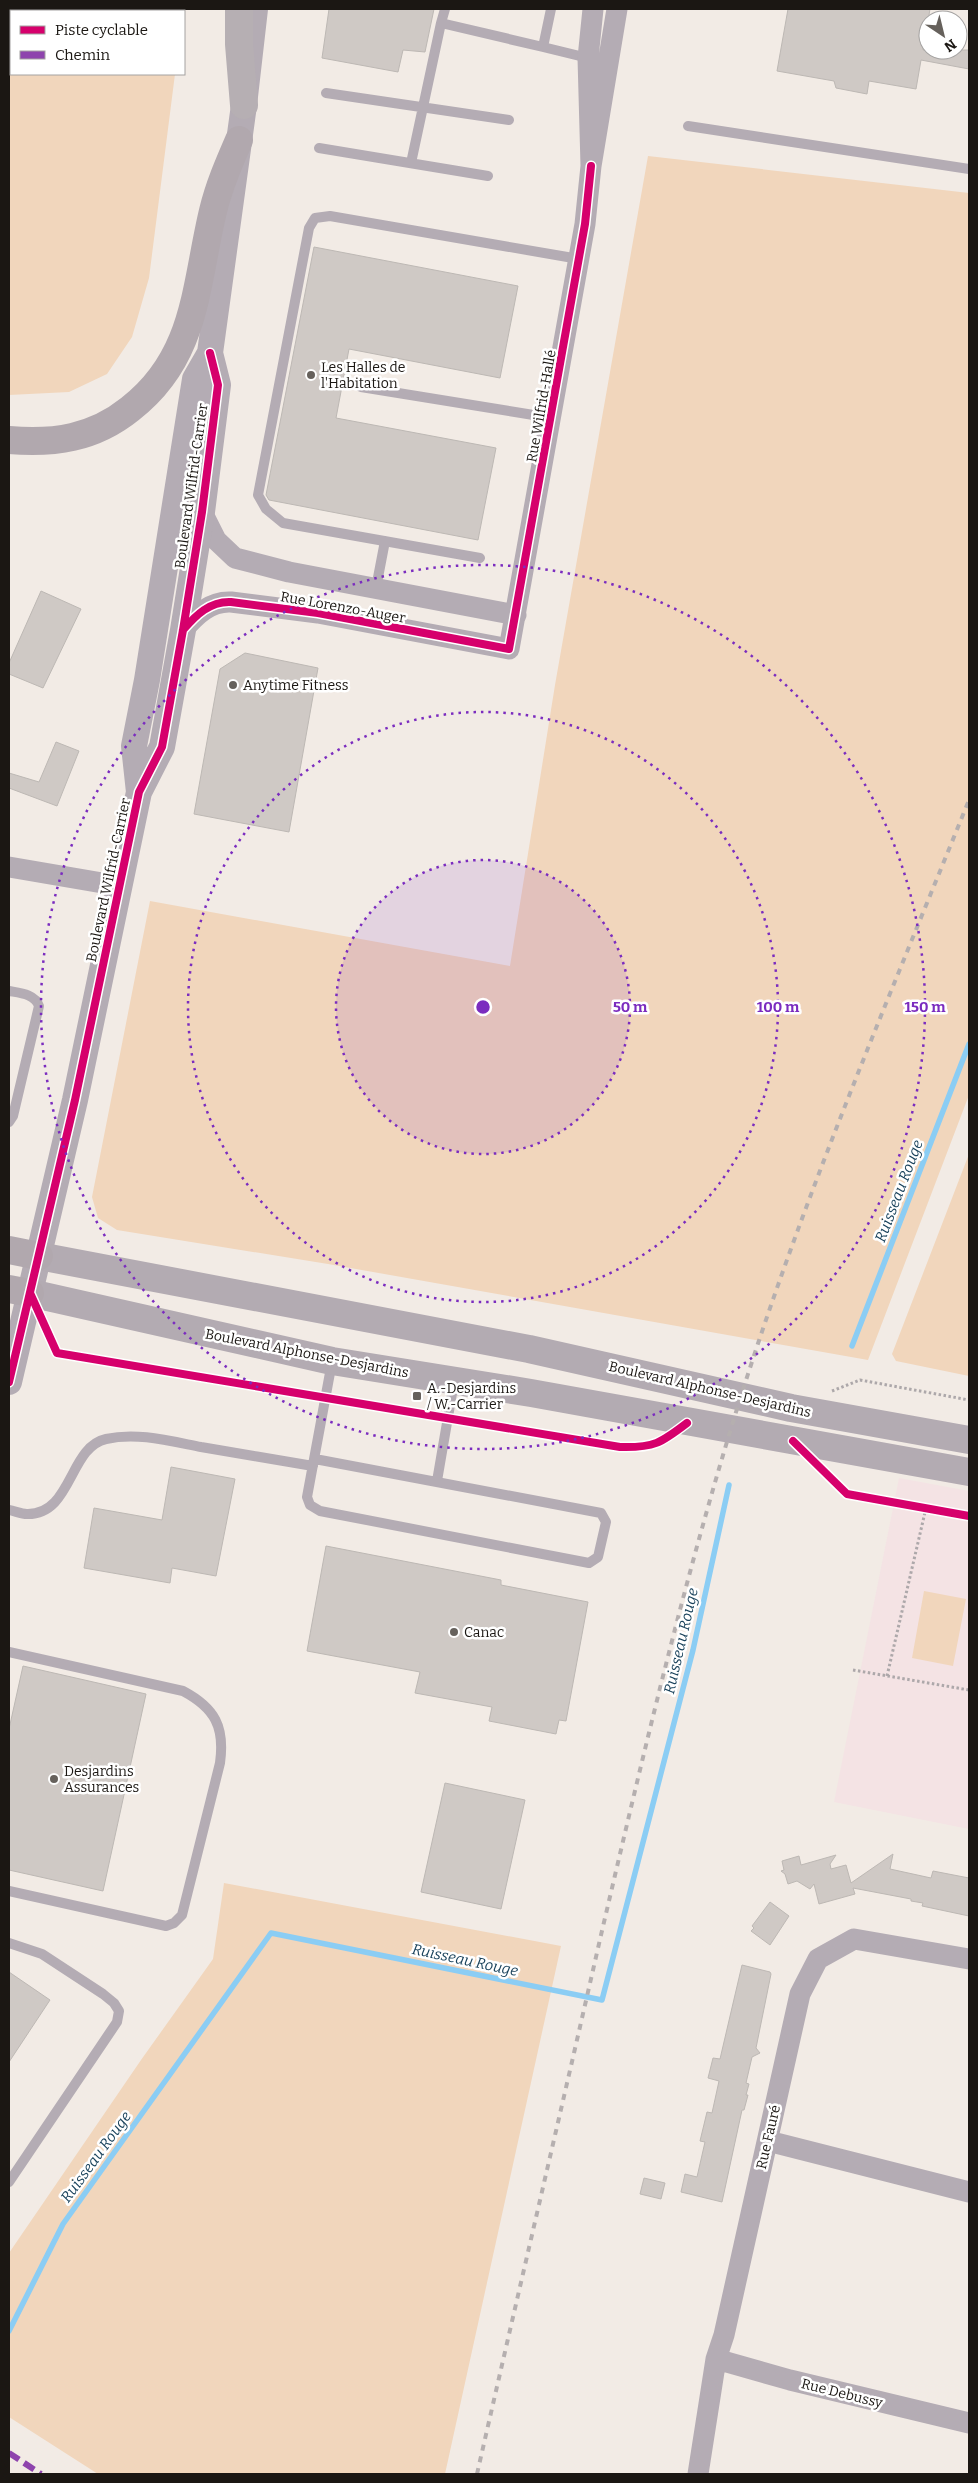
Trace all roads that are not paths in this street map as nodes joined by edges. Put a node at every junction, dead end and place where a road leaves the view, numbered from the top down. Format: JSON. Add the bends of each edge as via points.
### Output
{"nodes":[{"id":1,"x":445,"y":9,"type":"edge"},
{"id":2,"x":551,"y":9,"type":"edge"},
{"id":3,"x":594,"y":9,"type":"edge"},
{"id":4,"x":617,"y":9,"type":"edge"},
{"id":5,"x":251,"y":10,"type":"edge"},
{"id":6,"x":441,"y":23,"type":"junction"},
{"id":7,"x":543,"y":47,"type":"junction"},
{"id":8,"x":588,"y":58,"type":"junction"},
{"id":9,"x":326,"y":93,"type":"dead end"},
{"id":10,"x":244,"y":105,"type":"joint"},
{"id":11,"x":423,"y":106,"type":"junction"},
{"id":12,"x":509,"y":120,"type":"dead end"},
{"id":13,"x":688,"y":126,"type":"dead end"},
{"id":14,"x":239,"y":140,"type":"junction"},
{"id":15,"x":319,"y":148,"type":"dead end"},
{"id":16,"x":411,"y":163,"type":"junction"},
{"id":17,"x":591,"y":166,"type":"junction"},
{"id":18,"x":969,"y":169,"type":"edge"},
{"id":19,"x":488,"y":176,"type":"dead end"},
{"id":20,"x":579,"y":259,"type":"junction"},
{"id":21,"x":210,"y":354,"type":"junction"},
{"id":22,"x":361,"y":387,"type":"dead end"},
{"id":23,"x":552,"y":418,"type":"junction"},
{"id":24,"x":9,"y":440,"type":"edge"},
{"id":25,"x":202,"y":512,"type":"junction"},
{"id":26,"x":385,"y":541,"type":"junction"},
{"id":27,"x":480,"y":558,"type":"dead end"},
{"id":28,"x":376,"y":588,"type":"junction"},
{"id":29,"x":516,"y":614,"type":"junction"},
{"id":30,"x":183,"y":630,"type":"junction"},
{"id":31,"x":509,"y":649,"type":"joint"},
{"id":32,"x":139,"y":792,"type":"junction"},
{"id":33,"x":9,"y":867,"type":"edge"},
{"id":34,"x":120,"y":886,"type":"junction"},
{"id":35,"x":9,"y":991,"type":"edge"},
{"id":36,"x":9,"y":1122,"type":"edge"},
{"id":37,"x":9,"y":1250,"type":"edge"},
{"id":38,"x":39,"y":1256,"type":"junction"},
{"id":39,"x":19,"y":1291,"type":"edge"},
{"id":40,"x":332,"y":1361,"type":"junction"},
{"id":41,"x":9,"y":1382,"type":"edge"},
{"id":42,"x":454,"y":1382,"type":"junction"},
{"id":43,"x":969,"y":1440,"type":"edge"},
{"id":44,"x":314,"y":1463,"type":"junction"},
{"id":45,"x":969,"y":1472,"type":"edge"},
{"id":46,"x":437,"y":1481,"type":"junction"},
{"id":47,"x":9,"y":1510,"type":"edge"},
{"id":48,"x":9,"y":1652,"type":"edge"},
{"id":49,"x":9,"y":1891,"type":"edge"},
{"id":50,"x":9,"y":1943,"type":"edge"},
{"id":51,"x":969,"y":1959,"type":"edge"},
{"id":52,"x":768,"y":2141,"type":"junction"},
{"id":53,"x":9,"y":2182,"type":"edge"},
{"id":54,"x":969,"y":2192,"type":"edge"},
{"id":55,"x":716,"y":2360,"type":"junction"},
{"id":56,"x":969,"y":2424,"type":"edge"},
{"id":57,"x":698,"y":2474,"type":"edge"}],
"edges":[{"from":1,"to":6,"type":"lane"},
{"from":2,"to":7,"type":"lane"},
{"from":3,"to":8,"type":"street","name":"Rue Wilfrid-Hallé"},
{"from":4,"to":17,"type":"street","name":"Rue Wilfrid-Hallé"},
{"from":5,"to":10,"type":"main road","via":[[238,44]]},
{"from":6,"to":7,"type":"lane"},
{"from":6,"to":11,"type":"lane"},
{"from":7,"to":8,"type":"lane"},
{"from":8,"to":17,"type":"street","name":"Rue Wilfrid-Hallé"},
{"from":9,"to":11,"type":"lane"},
{"from":10,"to":14,"type":"street","name":"Boulevard Wilfrid-Carrier"},
{"from":11,"to":12,"type":"lane"},
{"from":11,"to":16,"type":"lane"},
{"from":13,"to":18,"type":"lane"},
{"from":14,"to":21,"type":"street","name":"Boulevard Wilfrid-Carrier"},
{"from":14,"to":24,"type":"highway","via":[[213,211],[194,308],[168,370],[147,396],[114,421],[88,434],[62,440]]},
{"from":15,"to":16,"type":"lane"},
{"from":16,"to":19,"type":"lane"},
{"from":17,"to":20,"type":"street","name":"Rue Wilfrid-Hallé"},
{"from":20,"to":23,"type":"street","name":"Rue Wilfrid-Hallé"},
{"from":20,"to":26,"type":"lane","via":[[330,216],[315,218],[309,228],[258,495],[266,509],[284,523]]},
{"from":21,"to":25,"type":"street","name":"Boulevard Wilfrid-Carrier","via":[[218,385]]},
{"from":21,"to":32,"type":"street","name":"Boulevard Wilfrid-Carrier","via":[[195,379],[134,746]]},
{"from":22,"to":23,"type":"lane"},
{"from":23,"to":29,"type":"street","name":"Rue Wilfrid-Hallé"},
{"from":25,"to":28,"type":"street","name":"Rue Lorenzo-Auger","via":[[216,540],[235,558],[263,567]]},
{"from":25,"to":30,"type":"street","name":"Boulevard Wilfrid-Carrier"},
{"from":26,"to":27,"type":"lane"},
{"from":26,"to":28,"type":"lane"},
{"from":28,"to":29,"type":"street","name":"Rue Lorenzo-Auger"},
{"from":29,"to":31,"type":"street","name":"Rue Wilfrid-Hallé"},
{"from":30,"to":31,"type":"street","name":"Rue Lorenzo-Auger","via":[[208,607],[231,602],[318,613]]},
{"from":30,"to":32,"type":"street","name":"Boulevard Wilfrid-Carrier","via":[[162,746]]},
{"from":32,"to":34,"type":"street","name":"Boulevard Wilfrid-Carrier"},
{"from":33,"to":34,"type":"street"},
{"from":34,"to":38,"type":"street","name":"Boulevard Wilfrid-Carrier"},
{"from":35,"to":36,"type":"lane","via":[[31,996],[39,1006]]},
{"from":37,"to":38,"type":"highway"},
{"from":38,"to":39,"type":"street","name":"Boulevard Wilfrid-Carrier"},
{"from":38,"to":43,"type":"main road","name":"Boulevard Alphonse-Desjardins","via":[[529,1349],[791,1408]]},
{"from":39,"to":40,"type":"main road","name":"Boulevard Alphonse-Desjardins"},
{"from":39,"to":41,"type":"street","name":"Boulevard Wilfrid-Carrier"},
{"from":40,"to":42,"type":"main road","name":"Boulevard Alphonse-Desjardins"},
{"from":40,"to":44,"type":"lane"},
{"from":42,"to":45,"type":"main road","name":"Boulevard Alphonse-Desjardins"},
{"from":42,"to":46,"type":"lane"},
{"from":44,"to":46,"type":"lane"},
{"from":44,"to":46,"type":"lane","via":[[307,1497],[310,1505],[320,1511],[589,1563],[598,1557],[606,1522],[601,1513]]},
{"from":44,"to":47,"type":"lane","via":[[146,1437],[105,1439],[84,1455],[56,1501],[40,1512],[27,1514]]},
{"from":48,"to":49,"type":"lane","via":[[184,1691],[209,1709],[219,1726],[223,1742],[182,1915],[174,1924],[166,1926]]},
{"from":50,"to":53,"type":"lane","via":[[42,1954],[114,2003],[119,2010],[117,2022]]},
{"from":51,"to":52,"type":"street","name":"Rue Fauré","via":[[854,1939],[818,1959],[800,1994]]},
{"from":52,"to":54,"type":"street"},
{"from":52,"to":55,"type":"street","name":"Rue Fauré"},
{"from":55,"to":56,"type":"street","name":"Rue Debussy"},
{"from":55,"to":57,"type":"street","name":"Rue Fauré"}]}
